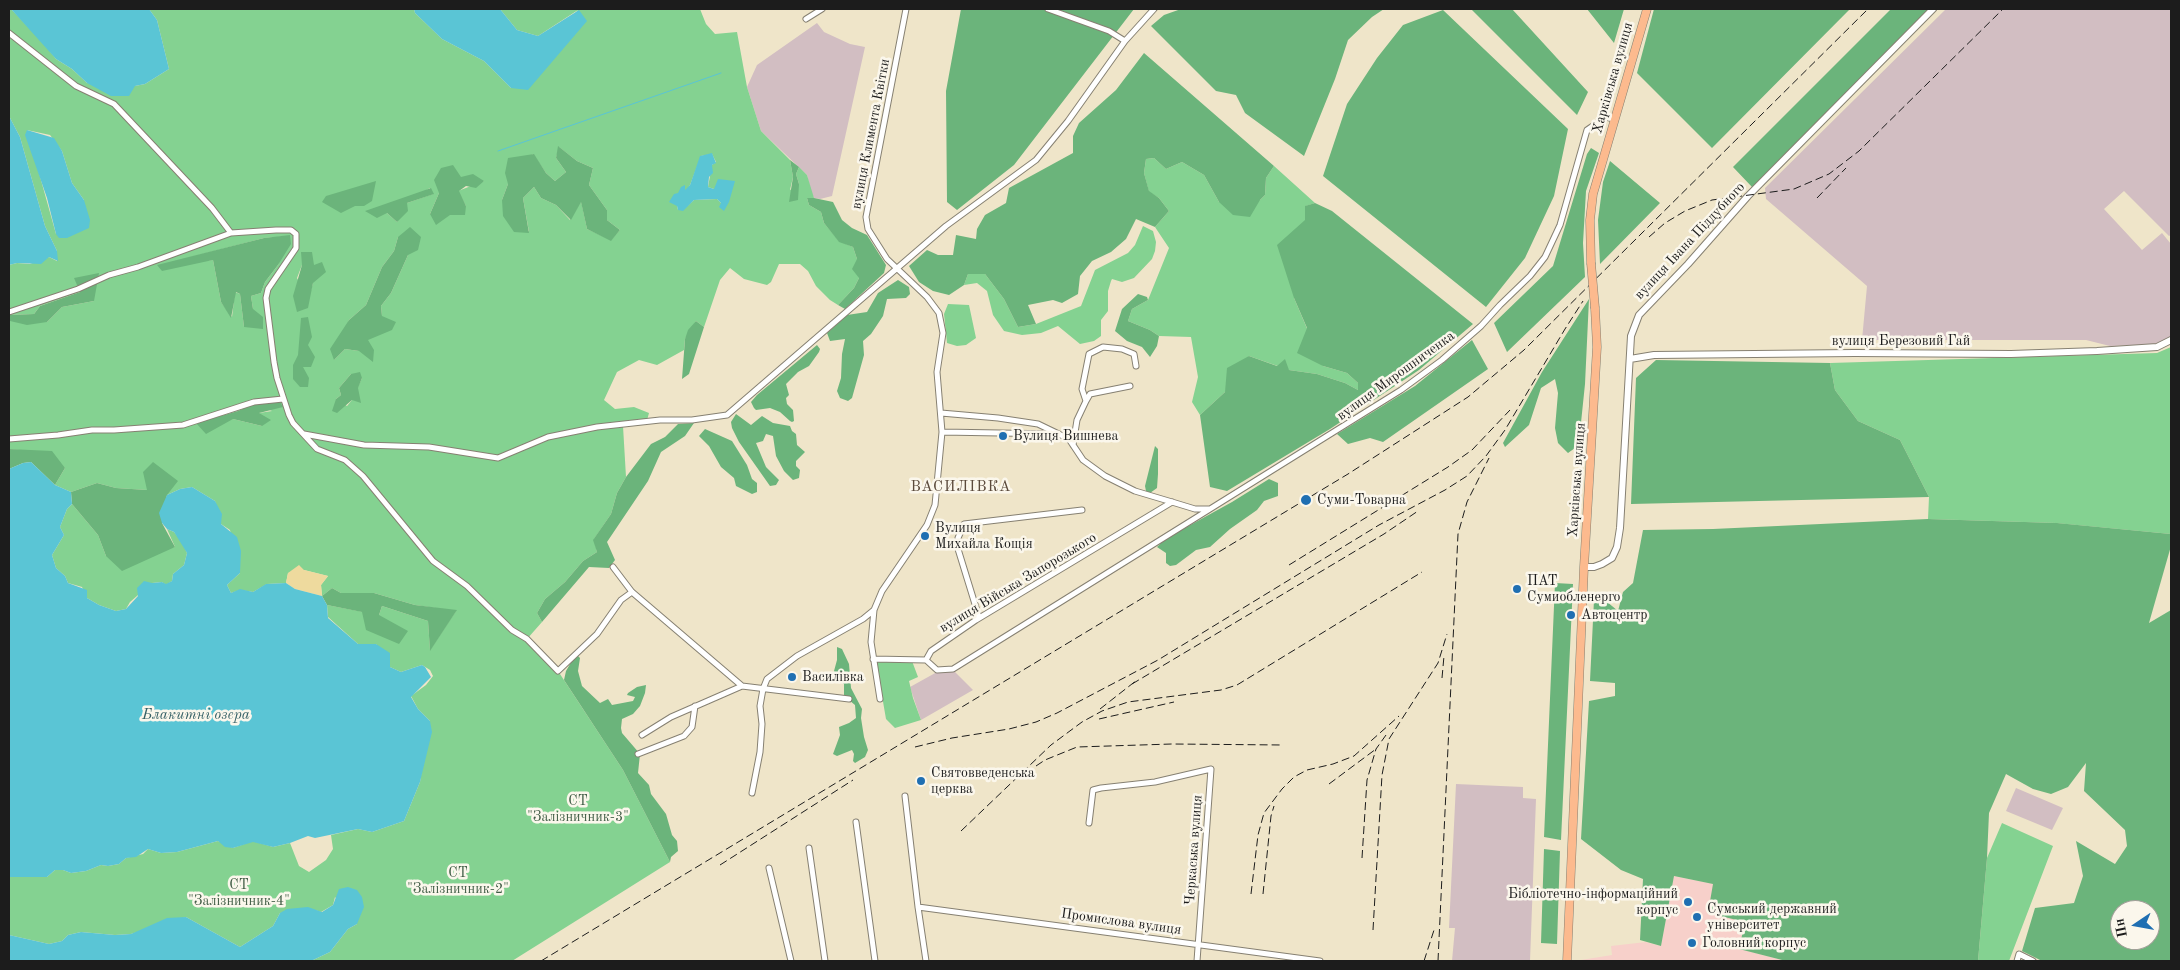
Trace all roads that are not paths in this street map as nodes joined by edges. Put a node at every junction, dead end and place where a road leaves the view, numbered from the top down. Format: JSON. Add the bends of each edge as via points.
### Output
{"nodes":[{"id":1,"x":822,"y":9,"type":"edge"},
{"id":2,"x":906,"y":9,"type":"edge"},
{"id":3,"x":1048,"y":9,"type":"edge"},
{"id":4,"x":1154,"y":9,"type":"edge"},
{"id":5,"x":1647,"y":9,"type":"edge"},
{"id":6,"x":1933,"y":9,"type":"edge"},
{"id":7,"x":806,"y":19,"type":"dead end"},
{"id":8,"x":9,"y":33,"type":"edge"},
{"id":9,"x":1125,"y":41,"type":"junction"},
{"id":10,"x":1614,"y":119,"type":"junction"},
{"id":11,"x":231,"y":233,"type":"junction"},
{"id":12,"x":896,"y":269,"type":"junction"},
{"id":13,"x":9,"y":312,"type":"edge"},
{"id":14,"x":2171,"y":340,"type":"edge"},
{"id":15,"x":1630,"y":360,"type":"junction"},
{"id":16,"x":1136,"y":366,"type":"dead end"},
{"id":17,"x":1130,"y":386,"type":"dead end"},
{"id":18,"x":283,"y":399,"type":"junction"},
{"id":19,"x":1086,"y":401,"type":"junction"},
{"id":20,"x":941,"y":413,"type":"junction"},
{"id":21,"x":942,"y":432,"type":"junction"},
{"id":22,"x":304,"y":434,"type":"junction"},
{"id":23,"x":1061,"y":434,"type":"junction"},
{"id":24,"x":9,"y":440,"type":"edge"},
{"id":25,"x":1073,"y":444,"type":"junction"},
{"id":26,"x":1172,"y":502,"type":"junction"},
{"id":27,"x":1210,"y":509,"type":"junction"},
{"id":28,"x":1082,"y":510,"type":"dead end"},
{"id":29,"x":613,"y":567,"type":"dead end"},
{"id":30,"x":1584,"y":567,"type":"junction"},
{"id":31,"x":632,"y":592,"type":"junction"},
{"id":32,"x":874,"y":610,"type":"junction"},
{"id":33,"x":976,"y":620,"type":"junction"},
{"id":34,"x":874,"y":659,"type":"junction"},
{"id":35,"x":926,"y":660,"type":"junction"},
{"id":36,"x":767,"y":679,"type":"junction"},
{"id":37,"x":742,"y":686,"type":"junction"},
{"id":38,"x":753,"y":687,"type":"junction"},
{"id":39,"x":763,"y":689,"type":"junction"},
{"id":40,"x":849,"y":699,"type":"dead end"},
{"id":41,"x":880,"y":699,"type":"dead end"},
{"id":42,"x":695,"y":706,"type":"junction"},
{"id":43,"x":642,"y":735,"type":"dead end"},
{"id":44,"x":638,"y":754,"type":"dead end"},
{"id":45,"x":752,"y":792,"type":"dead end"},
{"id":46,"x":905,"y":796,"type":"dead end"},
{"id":47,"x":856,"y":822,"type":"dead end"},
{"id":48,"x":1089,"y":823,"type":"dead end"},
{"id":49,"x":809,"y":848,"type":"dead end"},
{"id":50,"x":769,"y":868,"type":"dead end"},
{"id":51,"x":918,"y":907,"type":"junction"},
{"id":52,"x":1198,"y":945,"type":"junction"},
{"id":53,"x":791,"y":961,"type":"edge"},
{"id":54,"x":825,"y":961,"type":"edge"},
{"id":55,"x":876,"y":961,"type":"edge"},
{"id":56,"x":926,"y":961,"type":"edge"},
{"id":57,"x":1197,"y":961,"type":"edge"},
{"id":58,"x":1320,"y":961,"type":"edge"},
{"id":59,"x":1566,"y":961,"type":"edge"},
{"id":60,"x":2017,"y":961,"type":"edge"},
{"id":61,"x":2033,"y":961,"type":"edge"}],
"edges":[{"from":1,"to":7,"type":"street"},
{"from":2,"to":12,"type":"street","name":"вулиця Климента Квітки","via":[[866,217],[868,229]]},
{"from":3,"to":9,"type":"street","via":[[1109,31]]},
{"from":4,"to":9,"type":"street"},
{"from":5,"to":10,"type":"main road","name":"Харківська вулиця"},
{"from":6,"to":15,"type":"street","name":"вулиця Івана Піддубного","via":[[1748,196],[1639,314],[1631,336]]},
{"from":8,"to":11,"type":"street","via":[[76,86],[114,104],[212,208]]},
{"from":9,"to":12,"type":"street","via":[[1036,160],[946,226]]},
{"from":10,"to":27,"type":"street","name":"вулиця Мирошниченка","via":[[1606,117],[1587,130],[1560,225],[1545,257],[1481,326],[1401,390]]},
{"from":10,"to":30,"type":"main road","name":"Харківська вулиця","bridge":true,"via":[[1593,194],[1590,220],[1597,347]]},
{"from":11,"to":13,"type":"street"},
{"from":11,"to":18,"type":"street","via":[[291,230],[296,234],[296,248],[268,289],[266,298],[274,362]]},
{"from":12,"to":20,"type":"street","name":"вулиця Климента Квітки","via":[[927,297],[939,313],[942,333],[937,372]]},
{"from":12,"to":22,"type":"street","via":[[726,415],[597,427],[548,437],[498,458],[429,447],[364,444]]},
{"from":14,"to":15,"type":"street","name":"вулиця Березовий Гай","via":[[2157,347],[2097,351],[1654,355]]},
{"from":15,"to":30,"type":"street","name":"вулиця Івана Піддубного","via":[[1617,547],[1612,558],[1594,567]]},
{"from":16,"to":19,"type":"street","via":[[1134,354],[1122,349],[1103,347],[1089,354],[1082,389]]},
{"from":17,"to":19,"type":"street","via":[[1090,394]]},
{"from":18,"to":22,"type":"street","via":[[293,423]]},
{"from":18,"to":24,"type":"street","via":[[254,402],[183,425],[92,430]]},
{"from":19,"to":25,"type":"street","via":[[1076,420]]},
{"from":20,"to":21,"type":"street","name":"вулиця Климента Квітки"},
{"from":20,"to":23,"type":"street","via":[[1038,424]]},
{"from":21,"to":23,"type":"street"},
{"from":21,"to":32,"type":"street","name":"вулиця Климента Квітки","via":[[935,505],[927,526],[882,590]]},
{"from":22,"to":31,"type":"street","via":[[317,448],[345,460],[363,476],[425,555],[467,586],[558,671],[597,634],[621,600]]},
{"from":23,"to":25,"type":"street"},
{"from":25,"to":26,"type":"street","via":[[1083,460],[1105,476],[1135,491]]},
{"from":26,"to":27,"type":"street","via":[[1195,509]]},
{"from":26,"to":33,"type":"street","name":"вулиця Війська Запорозького"},
{"from":27,"to":35,"type":"street","name":"вулиця Мирошниченка","via":[[953,669],[937,670]]},
{"from":28,"to":33,"type":"street","via":[[964,524],[958,538],[958,549],[976,606]]},
{"from":29,"to":31,"type":"street"},
{"from":30,"to":59,"type":"main road","name":"Харківська вулиця"},
{"from":31,"to":37,"type":"street"},
{"from":32,"to":34,"type":"street","via":[[871,642]]},
{"from":32,"to":36,"type":"street","via":[[797,656]]},
{"from":33,"to":35,"type":"street","name":"вулиця Війська Запорозького","via":[[930,651]]},
{"from":34,"to":35,"type":"street"},
{"from":34,"to":41,"type":"street"},
{"from":36,"to":38,"type":"street"},
{"from":36,"to":39,"type":"street"},
{"from":37,"to":38,"type":"street"},
{"from":37,"to":42,"type":"street"},
{"from":38,"to":39,"type":"street"},
{"from":39,"to":40,"type":"street"},
{"from":39,"to":45,"type":"street","via":[[760,752]]},
{"from":42,"to":43,"type":"street"},
{"from":42,"to":44,"type":"street","via":[[692,727],[684,736]]},
{"from":46,"to":51,"type":"street"},
{"from":47,"to":55,"type":"street"},
{"from":48,"to":52,"type":"street","name":"Черкаська вулиця","via":[[1093,790],[1155,782],[1211,769]]},
{"from":49,"to":54,"type":"street"},
{"from":50,"to":53,"type":"street"},
{"from":51,"to":52,"type":"street","name":"Промислова вулиця"},
{"from":51,"to":56,"type":"street"},
{"from":52,"to":57,"type":"street","name":"Черкаська вулиця"},
{"from":52,"to":58,"type":"street","name":"Промислова вулиця"},
{"from":60,"to":61,"type":"street","via":[[2019,954]]}]}
